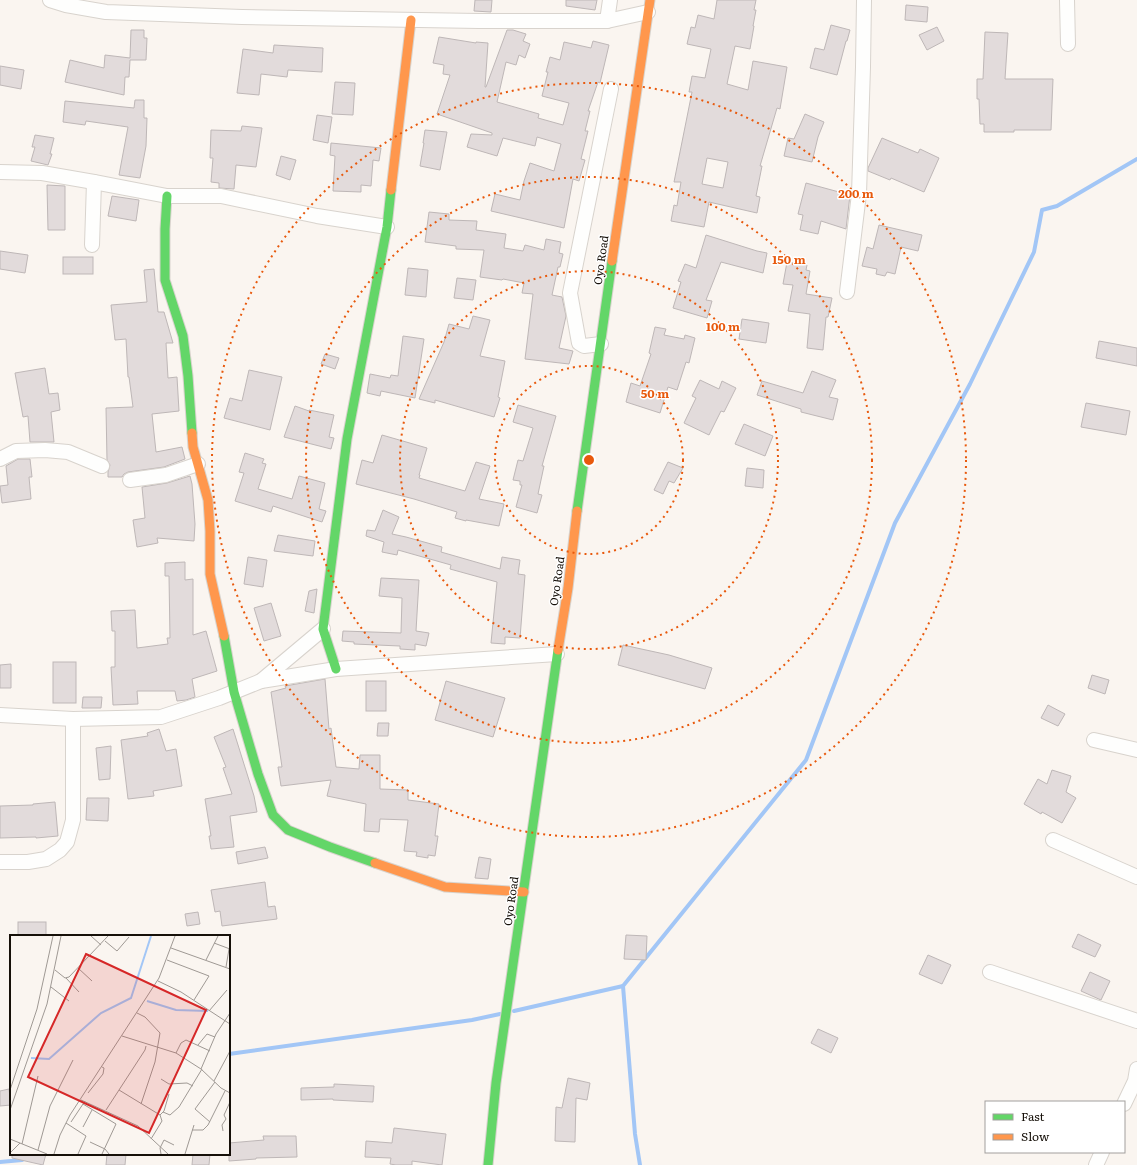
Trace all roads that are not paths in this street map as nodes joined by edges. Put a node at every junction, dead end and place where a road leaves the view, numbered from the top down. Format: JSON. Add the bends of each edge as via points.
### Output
{"nodes":[{"id":1,"x":50,"y":0,"type":"edge"},
{"id":2,"x":610,"y":0,"type":"edge"},
{"id":3,"x":864,"y":0,"type":"edge"},
{"id":4,"x":1067,"y":0,"type":"edge"},
{"id":5,"x":649,"y":6,"type":"edge"},
{"id":6,"x":411,"y":20,"type":"junction"},
{"id":7,"x":607,"y":21,"type":"junction"},
{"id":8,"x":1068,"y":44,"type":"dead end"},
{"id":9,"x":611,"y":89,"type":"dead end"},
{"id":10,"x":0,"y":172,"type":"edge"},
{"id":11,"x":94,"y":182,"type":"junction"},
{"id":12,"x":167,"y":196,"type":"junction"},
{"id":13,"x":388,"y":227,"type":"junction"},
{"id":14,"x":92,"y":245,"type":"dead end"},
{"id":15,"x":847,"y":292,"type":"dead end"},
{"id":16,"x":601,"y":344,"type":"junction"},
{"id":17,"x":0,"y":459,"type":"edge"},
{"id":18,"x":198,"y":464,"type":"junction"},
{"id":19,"x":102,"y":466,"type":"dead end"},
{"id":20,"x":130,"y":480,"type":"dead end"},
{"id":21,"x":323,"y":629,"type":"junction"},
{"id":22,"x":557,"y":654,"type":"junction"},
{"id":23,"x":336,"y":669,"type":"junction"},
{"id":24,"x":261,"y":681,"type":"junction"},
{"id":25,"x":234,"y":692,"type":"junction"},
{"id":26,"x":0,"y":715,"type":"edge"},
{"id":27,"x":73,"y":719,"type":"junction"},
{"id":28,"x":1094,"y":740,"type":"dead end"},
{"id":29,"x":1137,"y":750,"type":"edge"},
{"id":30,"x":1053,"y":840,"type":"dead end"},
{"id":31,"x":0,"y":862,"type":"edge"},
{"id":32,"x":1137,"y":877,"type":"edge"},
{"id":33,"x":524,"y":892,"type":"junction"},
{"id":34,"x":990,"y":972,"type":"dead end"},
{"id":35,"x":1137,"y":1021,"type":"edge"},
{"id":36,"x":1137,"y":1070,"type":"edge"},
{"id":37,"x":1125,"y":1102,"type":"edge"},
{"id":38,"x":1102,"y":1153,"type":"edge"},
{"id":39,"x":488,"y":1165,"type":"edge"},
{"id":40,"x":1096,"y":1165,"type":"edge"}],
"edges":[{"from":1,"to":6,"type":"street","via":[[106,12]]},
{"from":2,"to":7,"type":"street"},
{"from":3,"to":15,"type":"street","via":[[859,194]]},
{"from":4,"to":8,"type":"street"},
{"from":5,"to":7,"type":"street"},
{"from":5,"to":16,"type":"main road","name":"Oyo Road"},
{"from":6,"to":7,"type":"street"},
{"from":6,"to":13,"type":"main road","via":[[394,154]]},
{"from":9,"to":16,"type":"street","via":[[570,293],[579,343],[584,346]]},
{"from":10,"to":11,"type":"street","via":[[42,174]]},
{"from":11,"to":12,"type":"street"},
{"from":11,"to":14,"type":"street"},
{"from":12,"to":13,"type":"street","via":[[221,196],[317,216]]},
{"from":12,"to":18,"type":"main road","via":[[165,280],[183,336],[193,447]]},
{"from":13,"to":21,"type":"main road","via":[[347,439]]},
{"from":16,"to":22,"type":"main road","name":"Oyo Road"},
{"from":17,"to":19,"type":"street","via":[[16,451],[45,450],[68,452]]},
{"from":18,"to":20,"type":"street","via":[[166,475]]},
{"from":18,"to":25,"type":"main road","via":[[208,500],[210,574]]},
{"from":21,"to":23,"type":"main road"},
{"from":21,"to":24,"type":"street"},
{"from":22,"to":23,"type":"street"},
{"from":22,"to":33,"type":"main road","name":"Oyo Road"},
{"from":23,"to":24,"type":"street"},
{"from":24,"to":25,"type":"street"},
{"from":25,"to":27,"type":"street","via":[[161,718]]},
{"from":25,"to":33,"type":"main road","via":[[273,815],[288,830],[337,850],[445,887]]},
{"from":26,"to":27,"type":"street"},
{"from":27,"to":31,"type":"street","via":[[73,820],[67,842],[46,859]]},
{"from":28,"to":29,"type":"street"},
{"from":30,"to":32,"type":"street"},
{"from":33,"to":39,"type":"main road","name":"Oyo Road","via":[[496,1083]]},
{"from":34,"to":35,"type":"street"},
{"from":36,"to":37,"type":"street"},
{"from":38,"to":40,"type":"street"}]}
